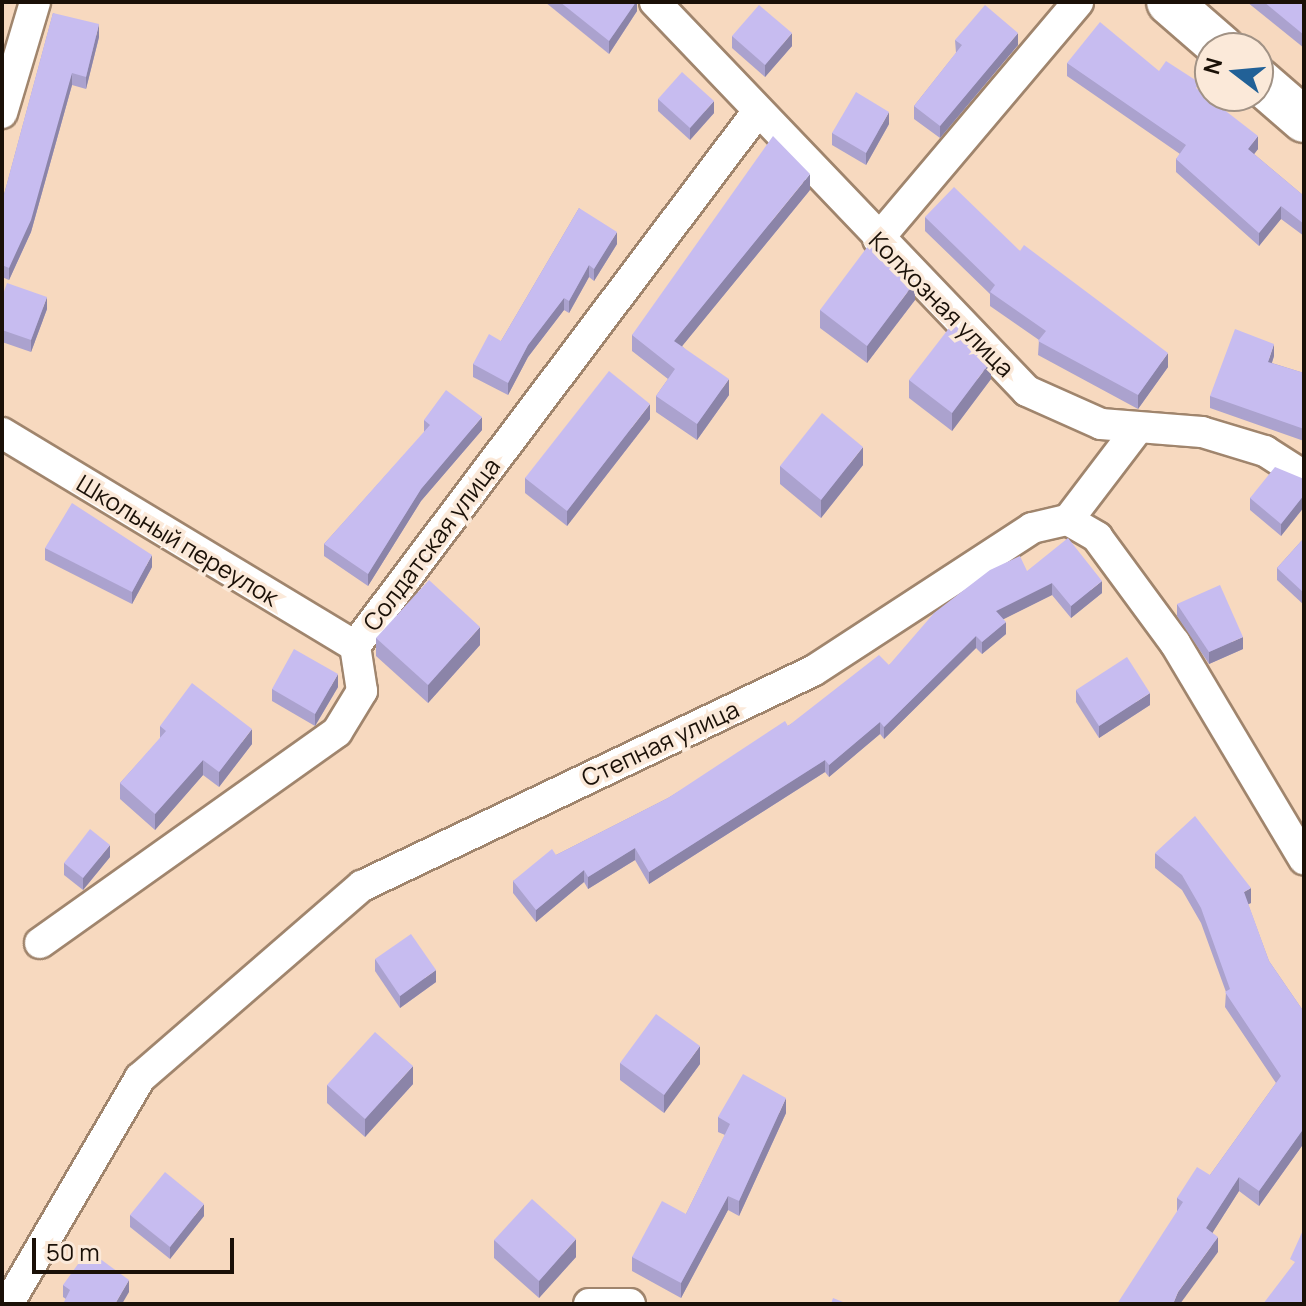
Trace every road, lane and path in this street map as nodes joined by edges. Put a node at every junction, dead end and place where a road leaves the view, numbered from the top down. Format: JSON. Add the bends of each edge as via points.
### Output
{"nodes":[{"id":1,"x":35,"y":2,"type":"edge"},
{"id":2,"x":655,"y":2,"type":"edge"},
{"id":3,"x":1078,"y":2,"type":"edge"},
{"id":4,"x":1169,"y":2,"type":"edge"},
{"id":5,"x":1204,"y":32,"type":"edge"},
{"id":6,"x":1274,"y":94,"type":"edge"},
{"id":7,"x":2,"y":113,"type":"edge"},
{"id":8,"x":755,"y":115,"type":"junction"},
{"id":9,"x":1304,"y":120,"type":"edge"},
{"id":10,"x":878,"y":239,"type":"junction"},
{"id":11,"x":1135,"y":432,"type":"junction"},
{"id":12,"x":2,"y":433,"type":"edge"},
{"id":13,"x":1304,"y":476,"type":"edge"},
{"id":14,"x":1068,"y":520,"type":"junction"},
{"id":15,"x":355,"y":646,"type":"junction"},
{"id":16,"x":1304,"y":859,"type":"edge"},
{"id":17,"x":40,"y":943,"type":"dead end"},
{"id":18,"x":8,"y":1304,"type":"edge"},
{"id":19,"x":589,"y":1304,"type":"edge"},
{"id":20,"x":630,"y":1304,"type":"edge"}],
"edges":[{"from":1,"to":7,"type":"street"},
{"from":2,"to":8,"type":"street","name":"Колхозная улица"},
{"from":3,"to":10,"type":"street"},
{"from":4,"to":5,"type":"main road"},
{"from":6,"to":9,"type":"main road"},
{"from":8,"to":10,"type":"street","name":"Колхозная улица"},
{"from":8,"to":15,"type":"street","name":"Солдатская улица"},
{"from":10,"to":11,"type":"street","name":"Колхозная улица","via":[[1027,391]]},
{"from":11,"to":13,"type":"street","name":"Колхозная улица","via":[[1202,432],[1265,451]]},
{"from":11,"to":14,"type":"street"},
{"from":12,"to":15,"type":"street","name":"Школьный переулок"},
{"from":14,"to":16,"type":"street","via":[[1097,537],[1175,643]]},
{"from":14,"to":18,"type":"street","name":"Степная улица","via":[[1032,528],[813,671],[362,886],[140,1078]]},
{"from":15,"to":17,"type":"street","name":"Солдатская улица","via":[[362,691],[337,732]]},
{"from":19,"to":20,"type":"street"}]}
